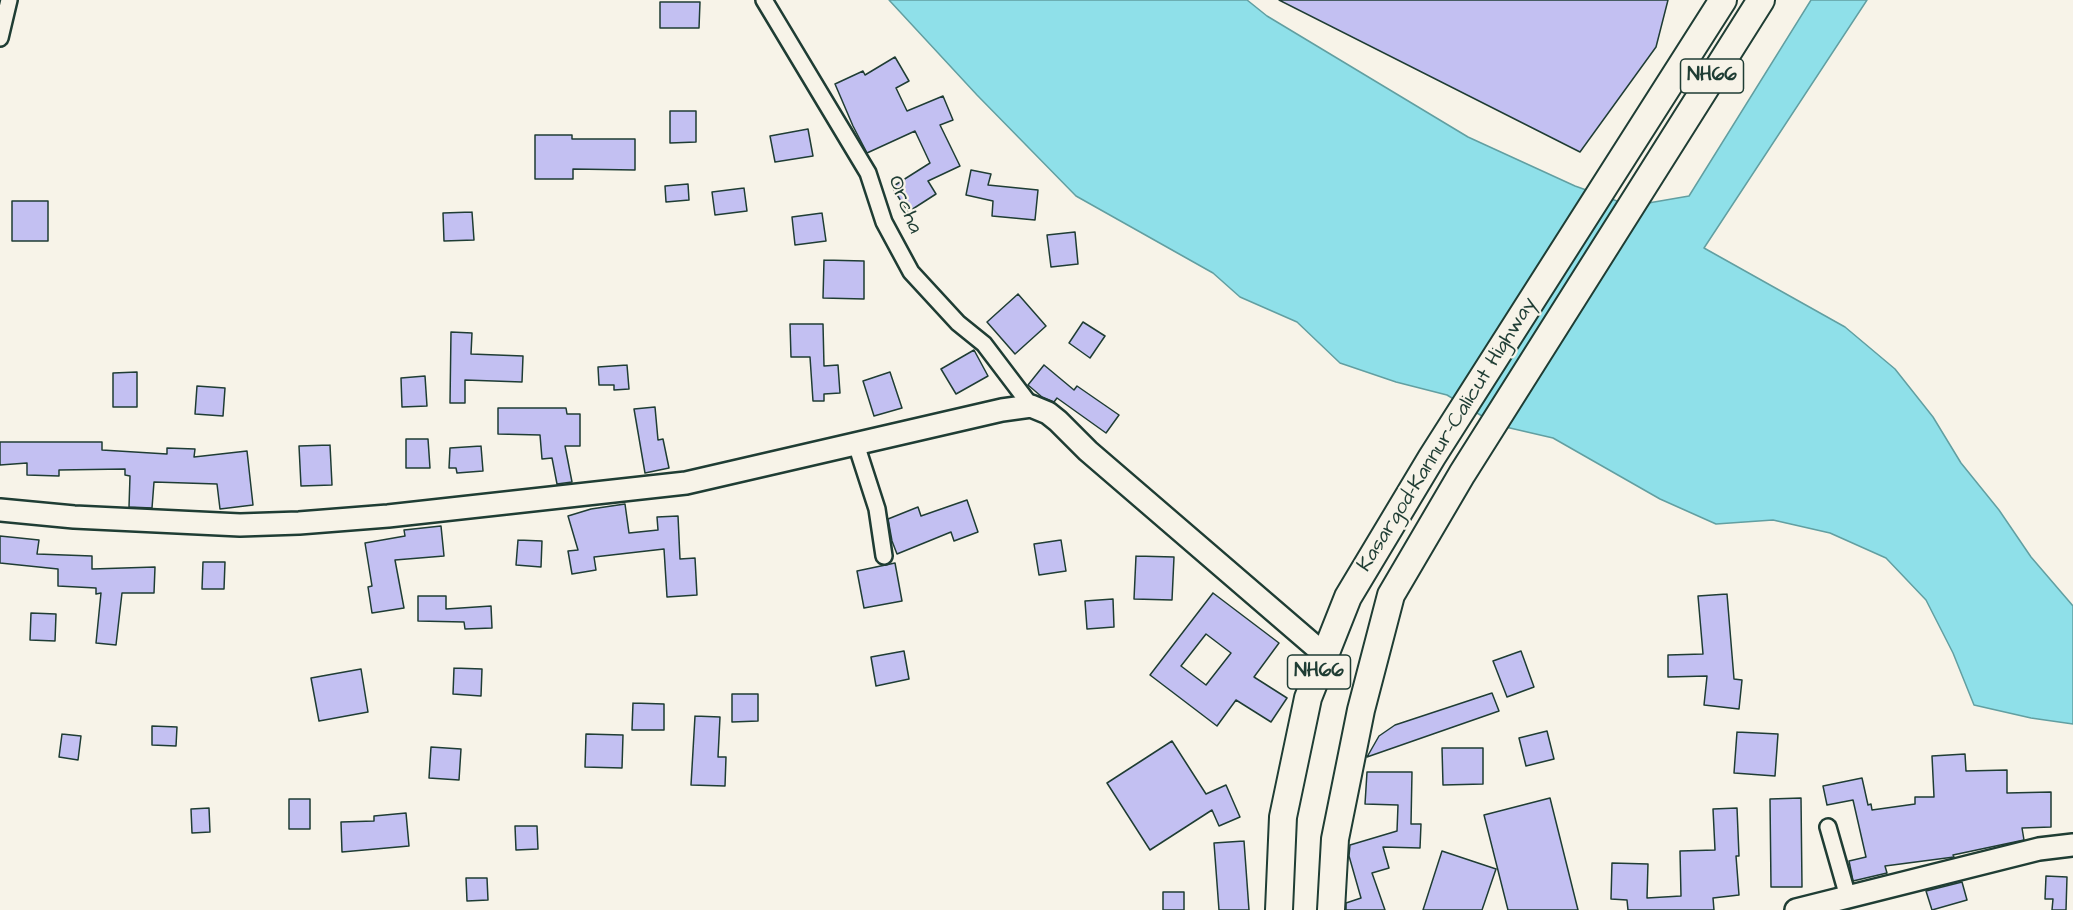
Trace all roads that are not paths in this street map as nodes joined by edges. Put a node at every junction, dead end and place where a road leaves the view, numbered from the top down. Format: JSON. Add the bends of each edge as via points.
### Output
{"nodes":[{"id":1,"x":9,"y":0,"type":"edge"},
{"id":2,"x":764,"y":0,"type":"edge"},
{"id":3,"x":1723,"y":0,"type":"edge"},
{"id":4,"x":1761,"y":0,"type":"edge"},
{"id":5,"x":0,"y":38,"type":"edge"},
{"id":6,"x":1031,"y":406,"type":"junction"},
{"id":7,"x":856,"y":444,"type":"junction"},
{"id":8,"x":0,"y":510,"type":"edge"},
{"id":9,"x":884,"y":556,"type":"dead end"},
{"id":10,"x":1325,"y":655,"type":"junction"},
{"id":11,"x":1828,"y":827,"type":"dead end"},
{"id":12,"x":2073,"y":845,"type":"edge"},
{"id":13,"x":1848,"y":897,"type":"junction"},
{"id":14,"x":1279,"y":910,"type":"edge"},
{"id":15,"x":1331,"y":910,"type":"edge"},
{"id":16,"x":1796,"y":910,"type":"edge"}],
"edges":[{"from":1,"to":5,"type":"street"},
{"from":2,"to":6,"type":"street","name":"Orcha","via":[[868,173],[885,222],[911,272],[958,323],[984,344]]},
{"from":3,"to":10,"type":"highway","name":"Kasargod-Kannur-Calicut Highway","number":"NH66","via":[[1432,457],[1348,597]]},
{"from":4,"to":15,"type":"highway","name":"Kasargod-Kannur-Calicut Highway","number":"NH66","via":[[1462,474],[1391,595],[1361,710],[1335,839]]},
{"from":6,"to":7,"type":"main road"},
{"from":6,"to":10,"type":"main road","via":[[1058,421],[1088,452]]},
{"from":7,"to":8,"type":"main road","via":[[686,483],[298,523],[228,524]]},
{"from":7,"to":9,"type":"street","via":[[877,509]]},
{"from":10,"to":14,"type":"highway","name":"Kasargod-Kannur-Calicut Highway","number":"NH66","via":[[1308,698],[1283,817]]},
{"from":11,"to":13,"type":"street"},
{"from":12,"to":13,"type":"main road","via":[[2039,849]]},
{"from":13,"to":16,"type":"main road"}]}
